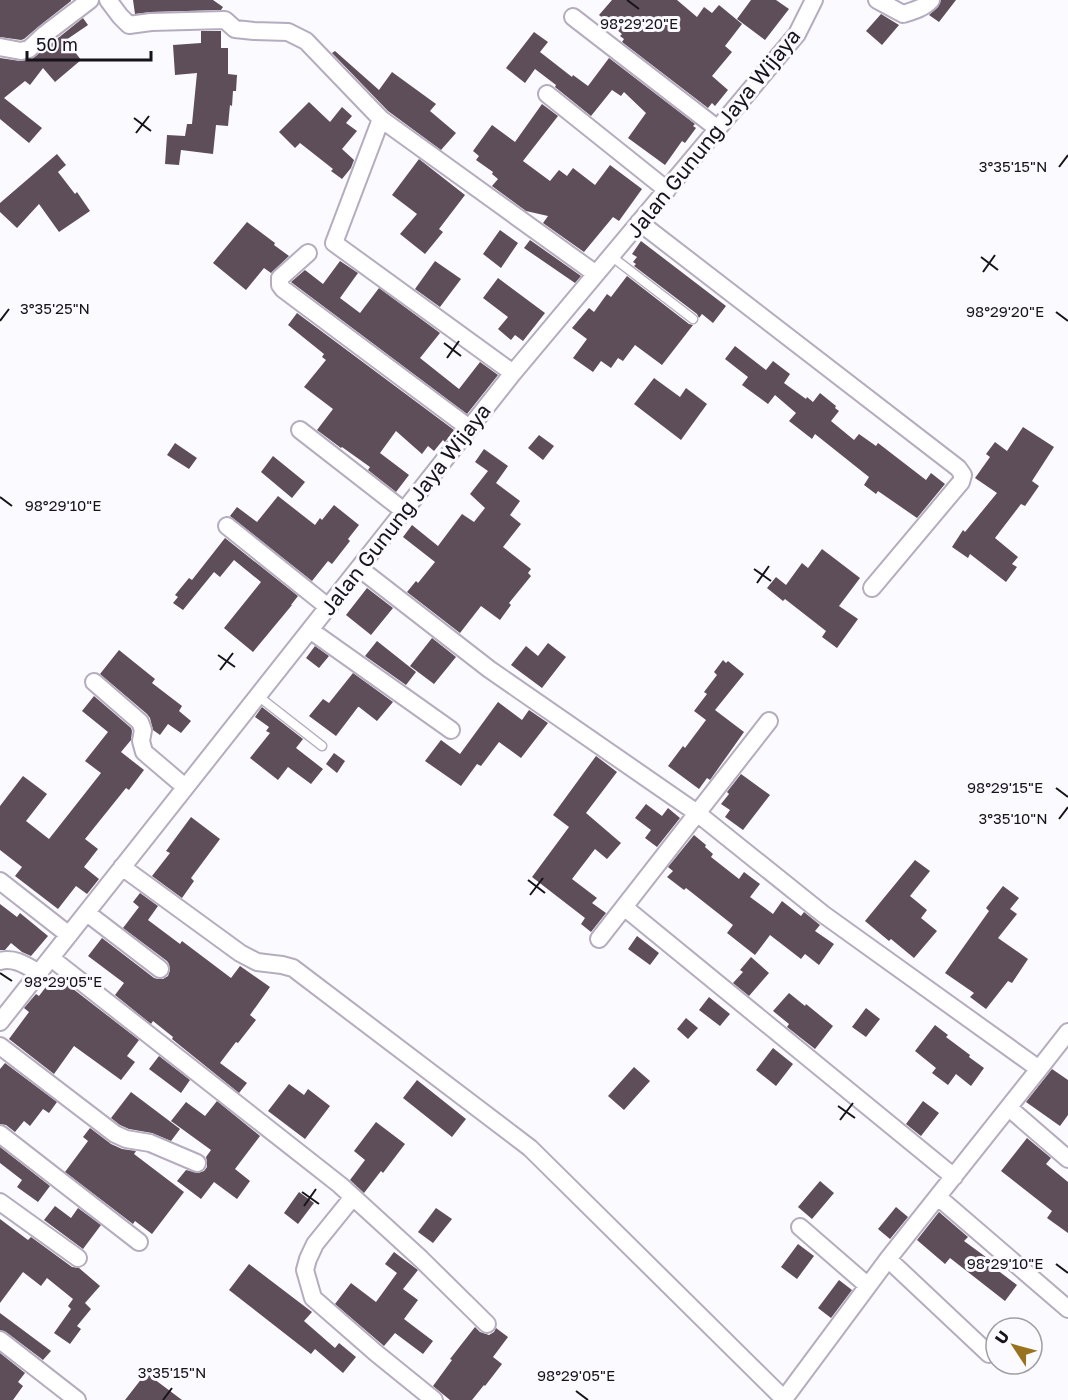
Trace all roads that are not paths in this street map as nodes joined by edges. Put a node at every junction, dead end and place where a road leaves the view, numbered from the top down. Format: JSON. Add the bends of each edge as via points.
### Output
{"nodes":[{"id":1,"x":90,"y":0,"type":"edge"},
{"id":2,"x":108,"y":0,"type":"edge"},
{"id":3,"x":878,"y":0,"type":"edge"},
{"id":4,"x":931,"y":0,"type":"edge"},
{"id":5,"x":815,"y":1,"type":"edge"},
{"id":6,"x":573,"y":17,"type":"dead end"},
{"id":7,"x":0,"y":47,"type":"edge"},
{"id":8,"x":547,"y":94,"type":"dead end"},
{"id":9,"x":381,"y":119,"type":"junction"},
{"id":10,"x":718,"y":129,"type":"junction"},
{"id":11,"x":666,"y":190,"type":"junction"},
{"id":12,"x":639,"y":222,"type":"junction"},
{"id":13,"x":308,"y":253,"type":"dead end"},
{"id":14,"x":611,"y":256,"type":"junction"},
{"id":15,"x":596,"y":274,"type":"junction"},
{"id":16,"x":693,"y":319,"type":"dead end"},
{"id":17,"x":513,"y":373,"type":"junction"},
{"id":18,"x":469,"y":428,"type":"junction"},
{"id":19,"x":300,"y":430,"type":"dead end"},
{"id":20,"x":404,"y":511,"type":"junction"},
{"id":21,"x":227,"y":526,"type":"dead end"},
{"id":22,"x":359,"y":568,"type":"junction"},
{"id":23,"x":872,"y":588,"type":"dead end"},
{"id":24,"x":328,"y":607,"type":"junction"},
{"id":25,"x":310,"y":630,"type":"junction"},
{"id":26,"x":94,"y":682,"type":"dead end"},
{"id":27,"x":258,"y":696,"type":"junction"},
{"id":28,"x":770,"y":721,"type":"dead end"},
{"id":29,"x":451,"y":730,"type":"dead end"},
{"id":30,"x":321,"y":746,"type":"dead end"},
{"id":31,"x":185,"y":787,"type":"junction"},
{"id":32,"x":697,"y":813,"type":"junction"},
{"id":33,"x":122,"y":867,"type":"junction"},
{"id":34,"x":0,"y":881,"type":"edge"},
{"id":35,"x":624,"y":907,"type":"junction"},
{"id":36,"x":87,"y":913,"type":"junction"},
{"id":37,"x":69,"y":935,"type":"junction"},
{"id":38,"x":599,"y":939,"type":"dead end"},
{"id":39,"x":51,"y":958,"type":"junction"},
{"id":40,"x":0,"y":961,"type":"edge"},
{"id":41,"x":160,"y":969,"type":"dead end"},
{"id":42,"x":39,"y":973,"type":"junction"},
{"id":43,"x":0,"y":1022,"type":"edge"},
{"id":44,"x":1068,"y":1032,"type":"edge"},
{"id":45,"x":0,"y":1046,"type":"edge"},
{"id":46,"x":1039,"y":1069,"type":"junction"},
{"id":47,"x":1009,"y":1108,"type":"junction"},
{"id":48,"x":0,"y":1134,"type":"edge"},
{"id":49,"x":1068,"y":1159,"type":"edge"},
{"id":50,"x":197,"y":1163,"type":"dead end"},
{"id":51,"x":954,"y":1177,"type":"junction"},
{"id":52,"x":353,"y":1197,"type":"junction"},
{"id":53,"x":938,"y":1197,"type":"junction"},
{"id":54,"x":0,"y":1202,"type":"edge"},
{"id":55,"x":800,"y":1227,"type":"dead end"},
{"id":56,"x":139,"y":1242,"type":"dead end"},
{"id":57,"x":78,"y":1258,"type":"dead end"},
{"id":58,"x":888,"y":1259,"type":"junction"},
{"id":59,"x":868,"y":1286,"type":"junction"},
{"id":60,"x":1068,"y":1309,"type":"edge"},
{"id":61,"x":487,"y":1324,"type":"dead end"},
{"id":62,"x":0,"y":1340,"type":"edge"},
{"id":63,"x":984,"y":1349,"type":"edge"},
{"id":64,"x":784,"y":1399,"type":"edge"},
{"id":65,"x":77,"y":1400,"type":"edge"},
{"id":66,"x":434,"y":1400,"type":"edge"}],
"edges":[{"from":1,"to":7,"type":"street","via":[[29,49]]},
{"from":2,"to":9,"type":"street","via":[[129,25],[225,20],[235,29],[288,32],[306,41]]},
{"from":3,"to":4,"type":"street","via":[[903,14]]},
{"from":5,"to":10,"type":"street","name":"Jalan Gunung Jaya Wijaya","via":[[797,34]]},
{"from":6,"to":10,"type":"street"},
{"from":8,"to":11,"type":"street"},
{"from":9,"to":15,"type":"street"},
{"from":9,"to":17,"type":"street","via":[[334,243]]},
{"from":10,"to":11,"type":"street","name":"Jalan Gunung Jaya Wijaya"},
{"from":11,"to":12,"type":"street","name":"Jalan Gunung Jaya Wijaya"},
{"from":12,"to":14,"type":"street","name":"Jalan Gunung Jaya Wijaya"},
{"from":12,"to":23,"type":"street","via":[[963,475],[962,482]]},
{"from":13,"to":18,"type":"street","via":[[280,278],[283,289]]},
{"from":14,"to":15,"type":"street","name":"Jalan Gunung Jaya Wijaya"},
{"from":14,"to":16,"type":"lane"},
{"from":15,"to":17,"type":"street","name":"Jalan Gunung Jaya Wijaya"},
{"from":17,"to":18,"type":"street","name":"Jalan Gunung Jaya Wijaya"},
{"from":18,"to":20,"type":"street","name":"Jalan Gunung Jaya Wijaya"},
{"from":19,"to":20,"type":"street"},
{"from":20,"to":22,"type":"street","name":"Jalan Gunung Jaya Wijaya"},
{"from":21,"to":24,"type":"street"},
{"from":22,"to":24,"type":"street","name":"Jalan Gunung Jaya Wijaya"},
{"from":22,"to":32,"type":"street","via":[[489,669]]},
{"from":24,"to":25,"type":"street","name":"Jalan Gunung Jaya Wijaya"},
{"from":25,"to":27,"type":"street","name":"Jalan Gunung Jaya Wijaya"},
{"from":25,"to":29,"type":"street"},
{"from":26,"to":31,"type":"street","via":[[140,722],[144,752]]},
{"from":27,"to":30,"type":"lane"},
{"from":27,"to":31,"type":"street","name":"Jalan Gunung Jaya Wijaya"},
{"from":28,"to":32,"type":"street"},
{"from":31,"to":33,"type":"street","name":"Jalan Gunung Jaya Wijaya"},
{"from":32,"to":35,"type":"street"},
{"from":32,"to":46,"type":"street","via":[[823,914]]},
{"from":33,"to":36,"type":"street","name":"Jalan Gunung Jaya Wijaya"},
{"from":33,"to":64,"type":"street","via":[[240,953],[257,962],[293,968],[530,1148]]},
{"from":34,"to":37,"type":"street"},
{"from":35,"to":38,"type":"street"},
{"from":35,"to":51,"type":"street"},
{"from":36,"to":37,"type":"street","name":"Jalan Gunung Jaya Wijaya"},
{"from":36,"to":41,"type":"street"},
{"from":37,"to":39,"type":"street","name":"Jalan Gunung Jaya Wijaya"},
{"from":39,"to":42,"type":"street","name":"Jalan Gunung Jaya Wijaya"},
{"from":39,"to":52,"type":"street"},
{"from":40,"to":42,"type":"street","via":[[18,961]]},
{"from":42,"to":43,"type":"street","name":"Jalan Gunung Jaya Wijaya"},
{"from":44,"to":46,"type":"street"},
{"from":45,"to":50,"type":"street","via":[[115,1134],[150,1143]]},
{"from":46,"to":47,"type":"street"},
{"from":47,"to":49,"type":"street"},
{"from":47,"to":51,"type":"street"},
{"from":48,"to":56,"type":"street"},
{"from":51,"to":53,"type":"street"},
{"from":52,"to":61,"type":"street"},
{"from":52,"to":66,"type":"street","via":[[315,1244],[308,1259],[305,1270],[313,1298]]},
{"from":53,"to":58,"type":"street"},
{"from":53,"to":60,"type":"street"},
{"from":54,"to":57,"type":"street"},
{"from":55,"to":59,"type":"street"},
{"from":58,"to":59,"type":"street"},
{"from":58,"to":63,"type":"street"},
{"from":59,"to":64,"type":"street"},
{"from":62,"to":65,"type":"street"}]}
